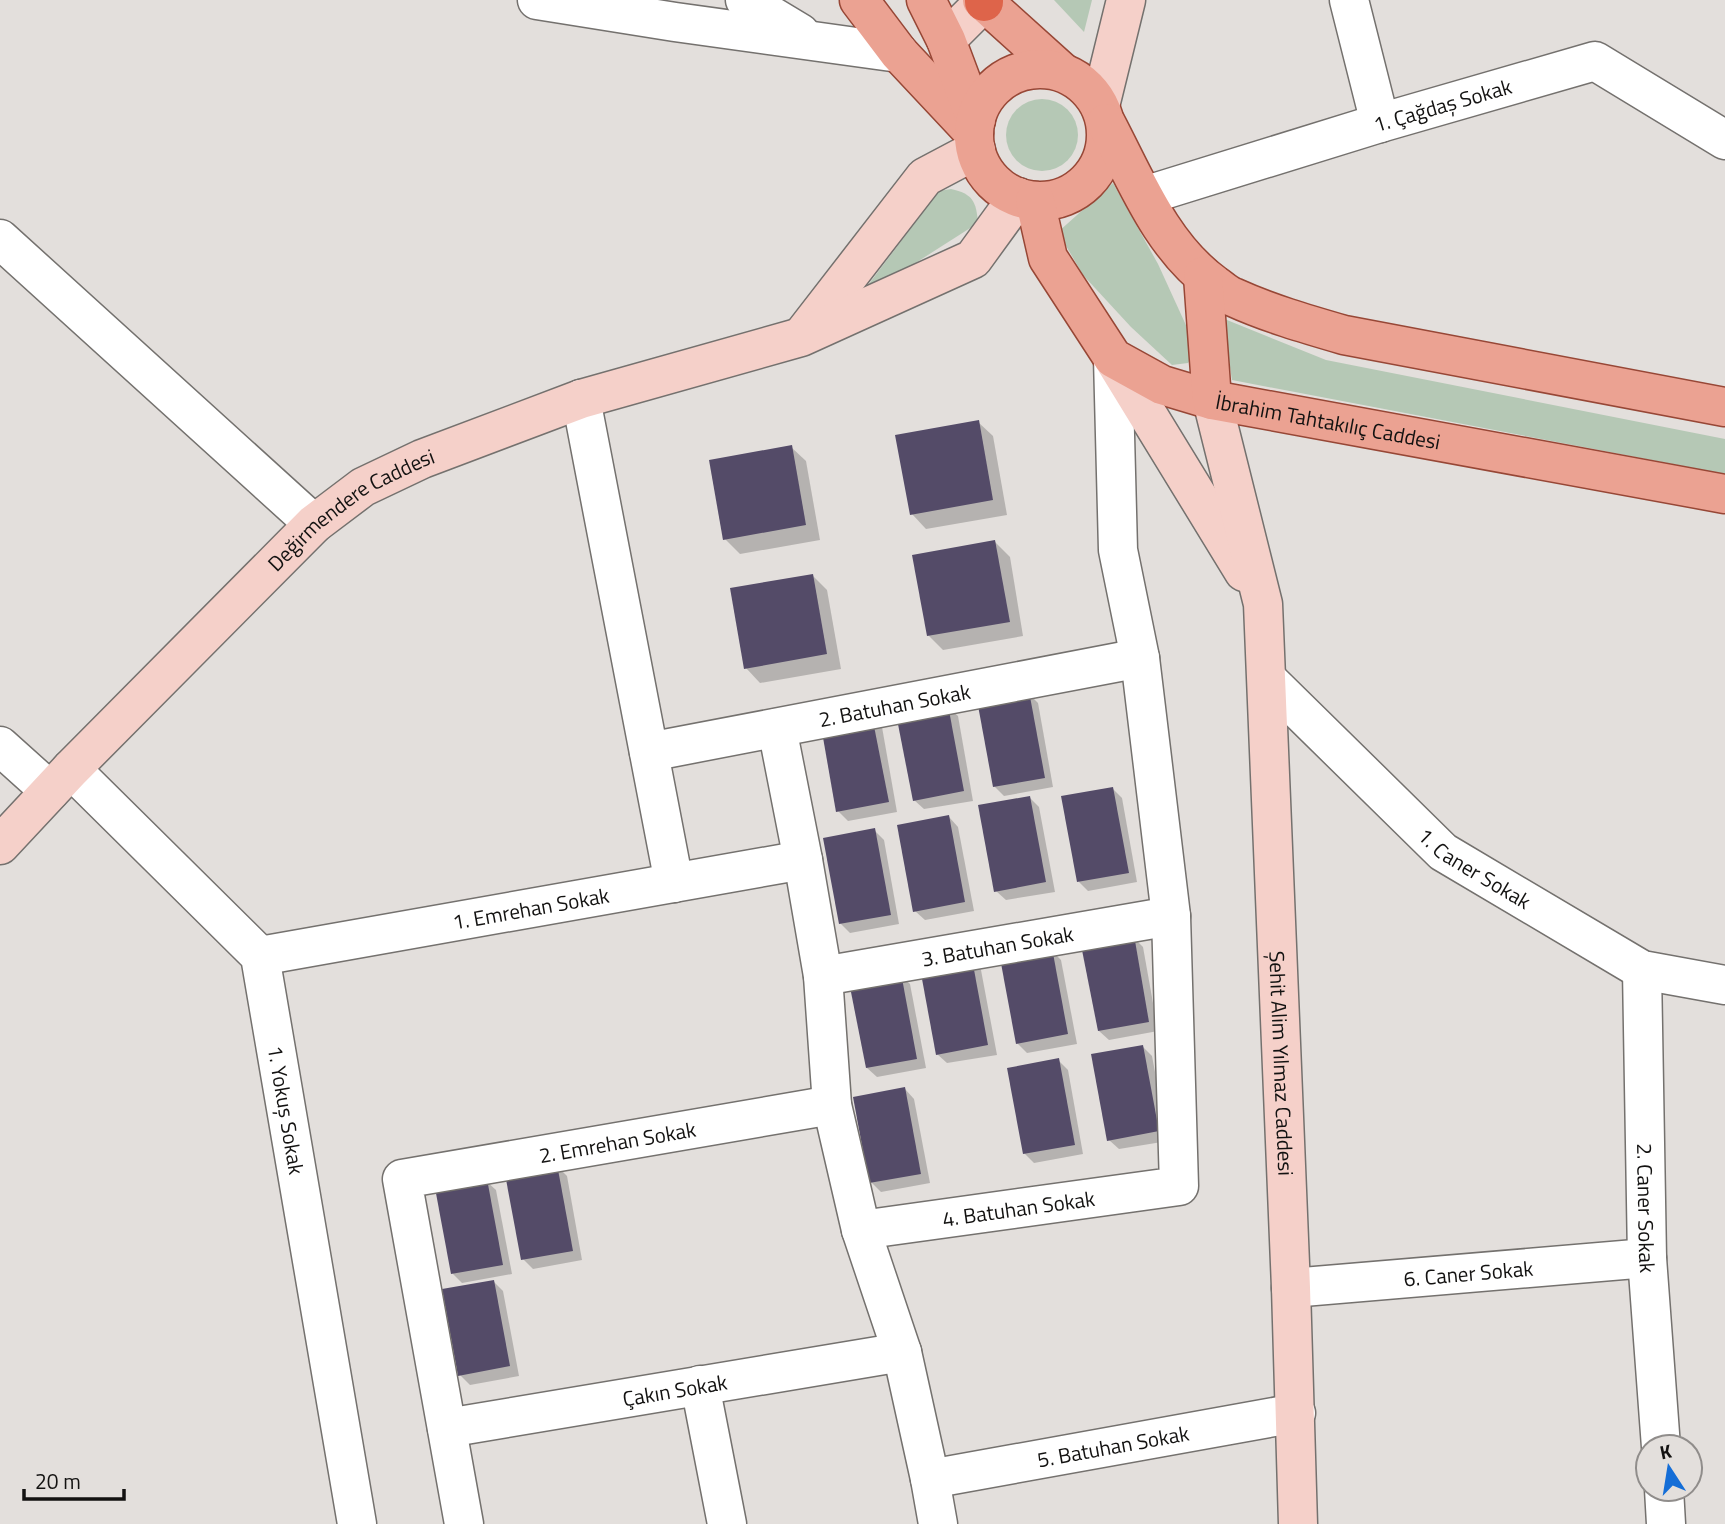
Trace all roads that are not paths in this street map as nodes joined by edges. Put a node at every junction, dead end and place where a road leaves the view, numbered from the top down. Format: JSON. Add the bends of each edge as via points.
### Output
{"nodes":[{"id":1,"x":537,"y":0,"type":"edge"},
{"id":2,"x":745,"y":0,"type":"edge"},
{"id":3,"x":859,"y":0,"type":"edge"},
{"id":4,"x":926,"y":0,"type":"edge"},
{"id":5,"x":984,"y":0,"type":"edge"},
{"id":6,"x":1126,"y":0,"type":"edge"},
{"id":7,"x":1349,"y":0,"type":"edge"},
{"id":8,"x":946,"y":40,"type":"junction"},
{"id":9,"x":814,"y":41,"type":"junction"},
{"id":10,"x":899,"y":53,"type":"junction"},
{"id":11,"x":1062,"y":72,"type":"junction"},
{"id":12,"x":1103,"y":115,"type":"junction"},
{"id":13,"x":1380,"y":123,"type":"junction"},
{"id":14,"x":975,"y":134,"type":"junction"},
{"id":15,"x":1725,"y":140,"type":"edge"},
{"id":16,"x":1144,"y":197,"type":"junction"},
{"id":17,"x":1026,"y":199,"type":"junction"},
{"id":18,"x":0,"y":239,"type":"edge"},
{"id":19,"x":1203,"y":276,"type":"junction"},
{"id":20,"x":801,"y":337,"type":"junction"},
{"id":21,"x":1113,"y":358,"type":"junction"},
{"id":22,"x":581,"y":399,"type":"junction"},
{"id":23,"x":1212,"y":400,"type":"junction"},
{"id":24,"x":1725,"y":407,"type":"edge"},
{"id":25,"x":1725,"y":494,"type":"edge"},
{"id":26,"x":314,"y":524,"type":"junction"},
{"id":27,"x":1263,"y":604,"type":"junction"},
{"id":28,"x":1140,"y":658,"type":"junction"},
{"id":29,"x":1267,"y":679,"type":"junction"},
{"id":30,"x":777,"y":728,"type":"junction"},
{"id":31,"x":0,"y":746,"type":"edge"},
{"id":32,"x":649,"y":752,"type":"junction"},
{"id":33,"x":60,"y":780,"type":"junction"},
{"id":34,"x":0,"y":845,"type":"edge"},
{"id":35,"x":803,"y":860,"type":"junction"},
{"id":36,"x":674,"y":883,"type":"junction"},
{"id":37,"x":1171,"y":916,"type":"junction"},
{"id":38,"x":260,"y":956,"type":"junction"},
{"id":39,"x":1642,"y":970,"type":"junction"},
{"id":40,"x":823,"y":976,"type":"junction"},
{"id":41,"x":1725,"y":985,"type":"edge"},
{"id":42,"x":832,"y":1105,"type":"junction"},
{"id":43,"x":861,"y":1230,"type":"junction"},
{"id":44,"x":1647,"y":1258,"type":"junction"},
{"id":45,"x":1291,"y":1288,"type":"junction"},
{"id":46,"x":902,"y":1352,"type":"junction"},
{"id":47,"x":700,"y":1385,"type":"junction"},
{"id":48,"x":1296,"y":1413,"type":"junction"},
{"id":49,"x":447,"y":1428,"type":"junction"},
{"id":50,"x":1660,"y":1433,"type":"edge"},
{"id":51,"x":930,"y":1479,"type":"junction"},
{"id":52,"x":1665,"y":1503,"type":"edge"},
{"id":53,"x":357,"y":1524,"type":"edge"},
{"id":54,"x":464,"y":1524,"type":"edge"},
{"id":55,"x":727,"y":1524,"type":"edge"},
{"id":56,"x":938,"y":1524,"type":"edge"},
{"id":57,"x":1298,"y":1524,"type":"edge"},
{"id":58,"x":1666,"y":1524,"type":"edge"}],
"edges":[{"from":1,"to":9,"type":"street"},
{"from":2,"to":9,"type":"street"},
{"from":3,"to":10,"type":"main road"},
{"from":4,"to":8,"type":"main road"},
{"from":5,"to":8,"type":"street"},
{"from":5,"to":11,"type":"main road"},
{"from":6,"to":12,"type":"street"},
{"from":7,"to":13,"type":"street"},
{"from":8,"to":14,"type":"main road"},
{"from":9,"to":10,"type":"street"},
{"from":10,"to":14,"type":"main road"},
{"from":11,"to":12,"type":"main road","via":[[1091,92]]},
{"from":11,"to":14,"type":"main road","via":[[1030,70],[1001,82],[980,107]]},
{"from":12,"to":16,"type":"main road"},
{"from":12,"to":17,"type":"main road","via":[[1106,140],[1095,173],[1069,194],[1052,200]]},
{"from":13,"to":15,"type":"street","name":"1. Çağdaş Sokak","via":[[1595,61]]},
{"from":13,"to":16,"type":"street","name":"1. Çağdaş Sokak"},
{"from":14,"to":17,"type":"main road","via":[[981,165],[991,179],[1003,190]]},
{"from":14,"to":20,"type":"street","via":[[925,177]]},
{"from":16,"to":19,"type":"main road","via":[[1168,238]]},
{"from":17,"to":20,"type":"street","name":"Değirmendere Caddesi","via":[[973,258]]},
{"from":17,"to":21,"type":"main road","name":"İbrahim Tahtakılıç Caddesi","via":[[1048,258]]},
{"from":18,"to":26,"type":"street"},
{"from":19,"to":23,"type":"main road"},
{"from":19,"to":24,"type":"main road","via":[[1231,296],[1344,335]]},
{"from":20,"to":22,"type":"street","name":"Değirmendere Caddesi"},
{"from":21,"to":23,"type":"main road","name":"İbrahim Tahtakılıç Caddesi","via":[[1162,385]]},
{"from":21,"to":27,"type":"street"},
{"from":21,"to":28,"type":"street","via":[[1118,550]]},
{"from":22,"to":26,"type":"street","name":"Değirmendere Caddesi","via":[[363,486]]},
{"from":22,"to":32,"type":"street"},
{"from":23,"to":25,"type":"main road","name":"İbrahim Tahtakılıç Caddesi"},
{"from":23,"to":27,"type":"street","name":"Şehit Alim Yılmaz Caddesi"},
{"from":26,"to":33,"type":"street","name":"Değirmendere Caddesi"},
{"from":27,"to":29,"type":"street","name":"Şehit Alim Yılmaz Caddesi"},
{"from":28,"to":30,"type":"street","name":"2. Batuhan Sokak"},
{"from":28,"to":37,"type":"street"},
{"from":29,"to":39,"type":"street","name":"1. Caner Sokak","via":[[1443,852]]},
{"from":29,"to":45,"type":"street","name":"Şehit Alim Yılmaz Caddesi"},
{"from":30,"to":32,"type":"street","name":"2. Batuhan Sokak"},
{"from":30,"to":35,"type":"street"},
{"from":31,"to":33,"type":"street"},
{"from":32,"to":36,"type":"street"},
{"from":33,"to":34,"type":"street","name":"Değirmendere Caddesi"},
{"from":33,"to":38,"type":"street"},
{"from":35,"to":36,"type":"street","name":"1. Emrehan Sokak"},
{"from":35,"to":40,"type":"street"},
{"from":36,"to":38,"type":"street","name":"1. Emrehan Sokak"},
{"from":37,"to":40,"type":"street","name":"3. Batuhan Sokak"},
{"from":37,"to":43,"type":"street","name":"4. Batuhan Sokak","via":[[1178,1186]]},
{"from":38,"to":53,"type":"street","name":"1. Yokuş Sokak"},
{"from":39,"to":41,"type":"street","name":"1. Caner Sokak"},
{"from":39,"to":44,"type":"street","name":"2. Caner Sokak"},
{"from":40,"to":42,"type":"street"},
{"from":42,"to":43,"type":"street"},
{"from":42,"to":49,"type":"street","name":"2. Emrehan Sokak","via":[[402,1179]]},
{"from":43,"to":46,"type":"street"},
{"from":44,"to":45,"type":"street","name":"6. Caner Sokak"},
{"from":44,"to":50,"type":"street","name":"2. Caner Sokak"},
{"from":45,"to":48,"type":"street","name":"Şehit Alim Yılmaz Caddesi"},
{"from":46,"to":47,"type":"street","name":"Çakın Sokak"},
{"from":46,"to":51,"type":"street"},
{"from":47,"to":49,"type":"street","name":"Çakın Sokak"},
{"from":47,"to":55,"type":"street"},
{"from":48,"to":51,"type":"street","name":"5. Batuhan Sokak"},
{"from":48,"to":57,"type":"street","name":"Şehit Alim Yılmaz Caddesi"},
{"from":49,"to":54,"type":"street"},
{"from":51,"to":56,"type":"street"},
{"from":52,"to":58,"type":"street"}]}
